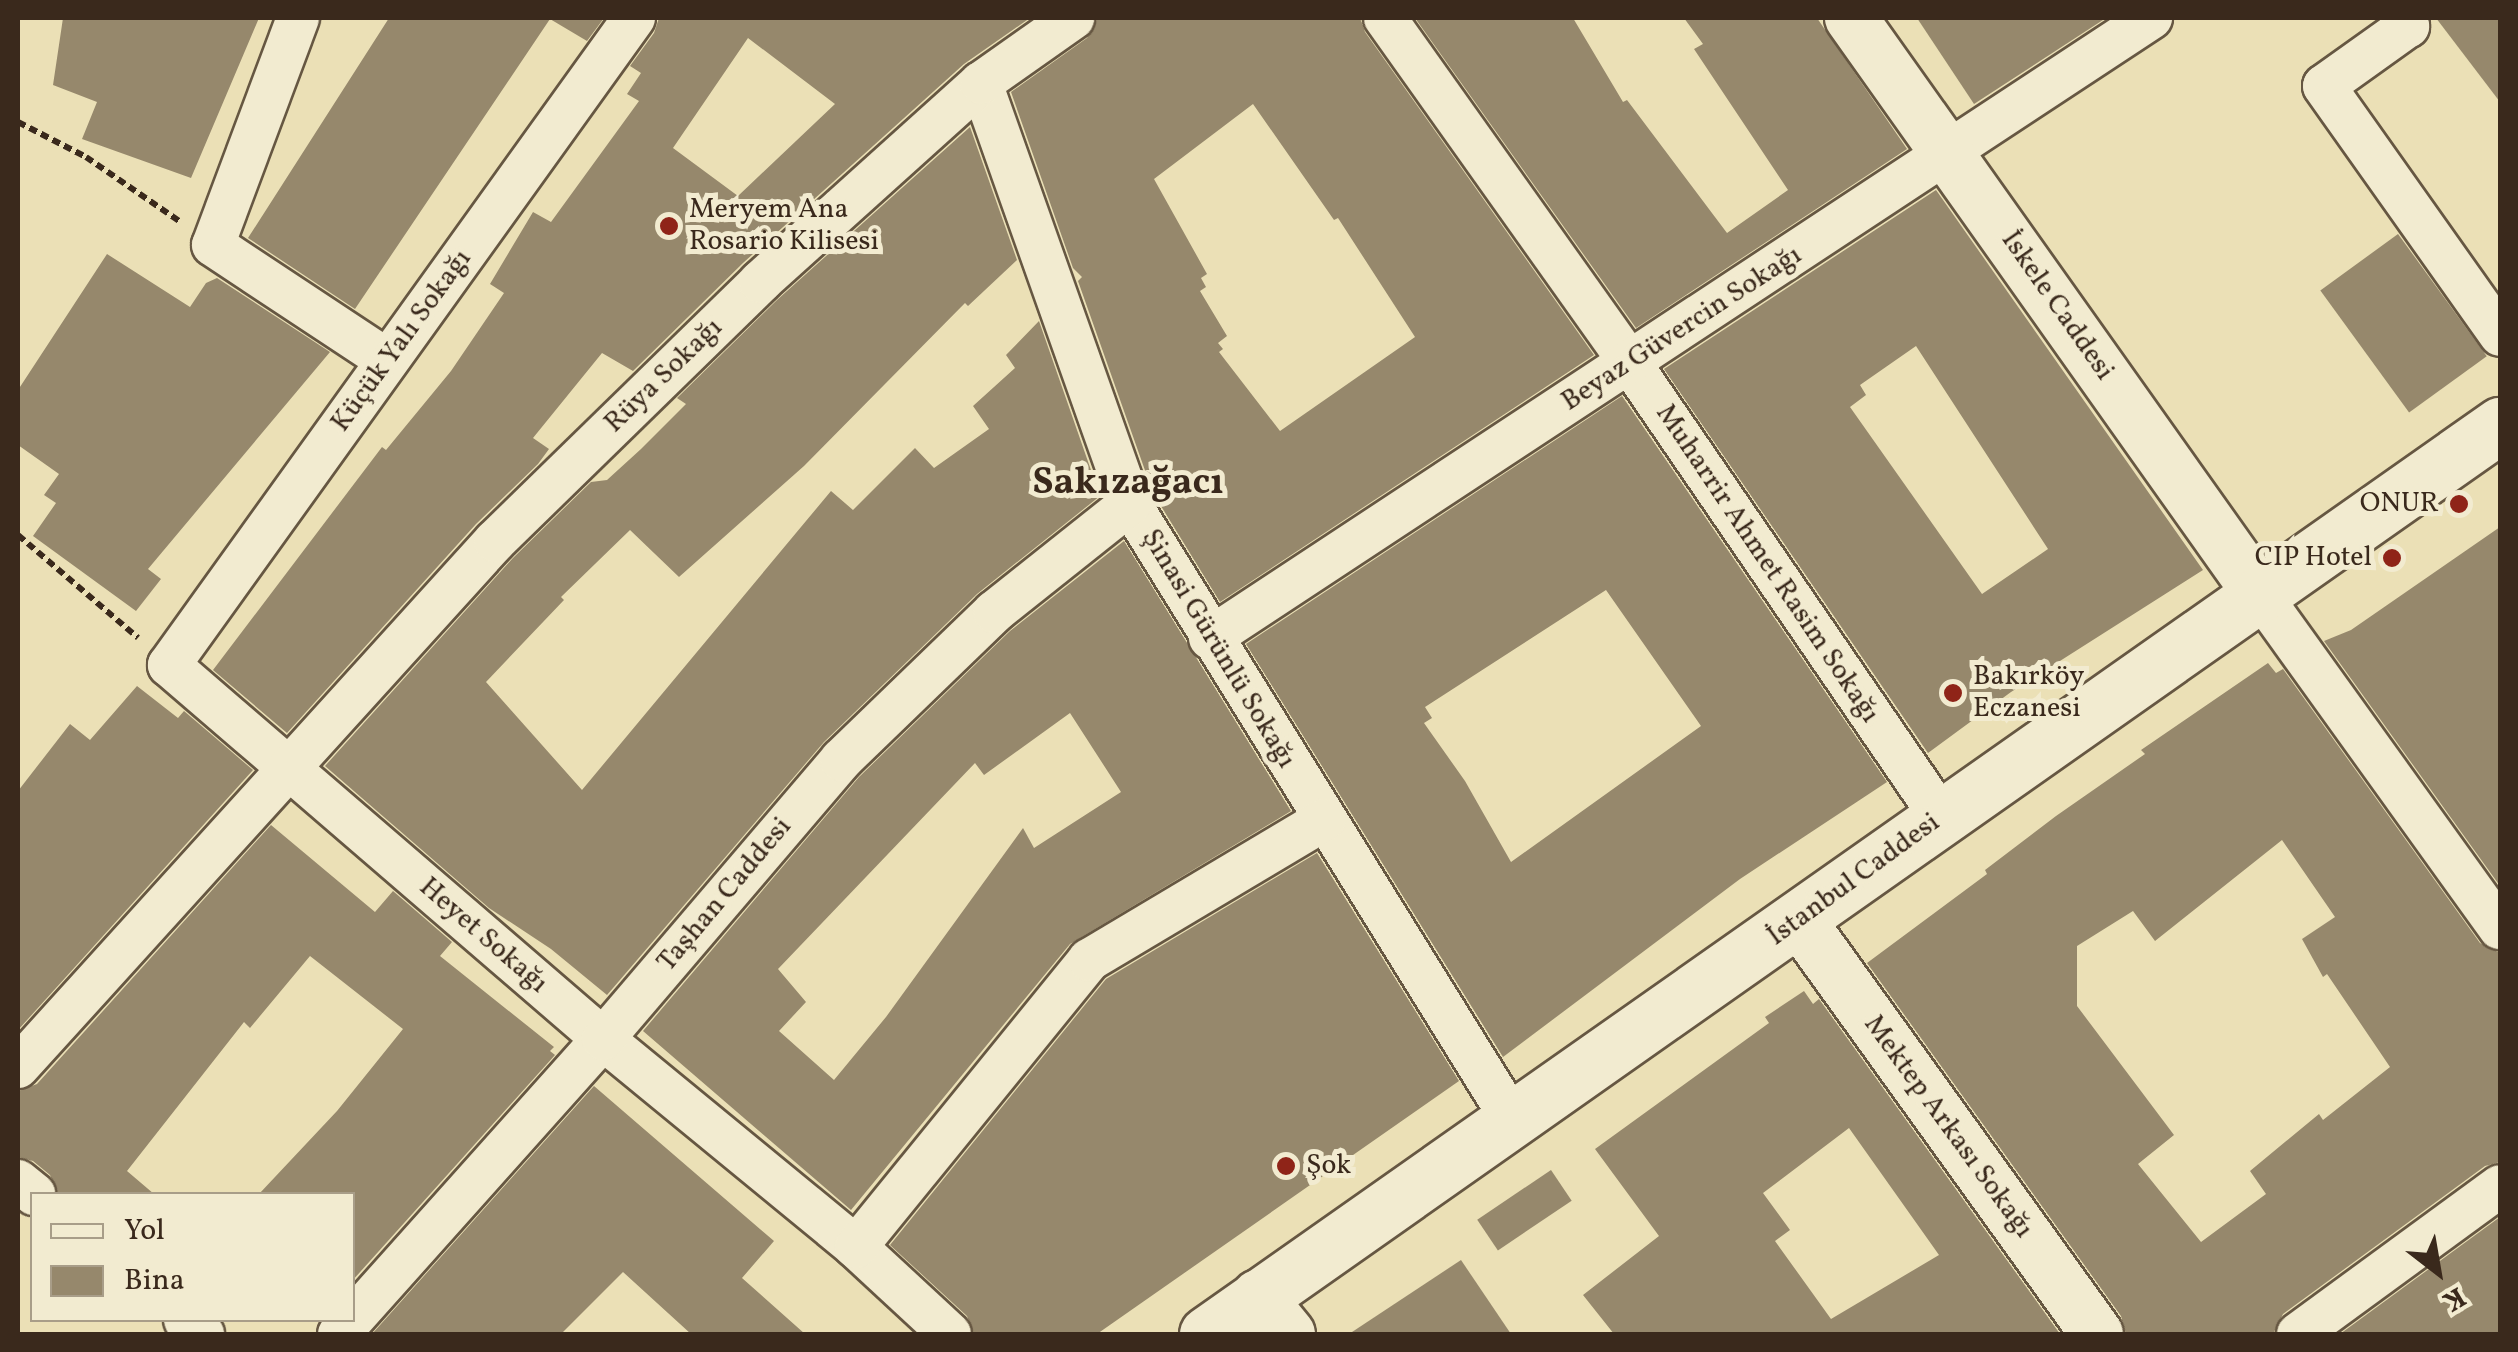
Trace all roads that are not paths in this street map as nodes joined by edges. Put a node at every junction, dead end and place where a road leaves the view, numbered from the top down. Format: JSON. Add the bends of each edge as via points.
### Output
{"nodes":[{"id":1,"x":298,"y":18,"type":"edge"},
{"id":2,"x":634,"y":18,"type":"edge"},
{"id":3,"x":1073,"y":18,"type":"edge"},
{"id":4,"x":1384,"y":18,"type":"edge"},
{"id":5,"x":1851,"y":18,"type":"edge"},
{"id":6,"x":2151,"y":18,"type":"edge"},
{"id":7,"x":2404,"y":22,"type":"edge"},
{"id":8,"x":982,"y":82,"type":"junction"},
{"id":9,"x":1949,"y":153,"type":"junction"},
{"id":10,"x":2500,"y":335,"type":"edge"},
{"id":11,"x":387,"y":360,"type":"junction"},
{"id":12,"x":1630,"y":363,"type":"junction"},
{"id":13,"x":2500,"y":426,"type":"edge"},
{"id":14,"x":1130,"y":504,"type":"junction"},
{"id":15,"x":2260,"y":596,"type":"junction"},
{"id":16,"x":1210,"y":638,"type":"junction"},
{"id":17,"x":169,"y":664,"type":"joint"},
{"id":18,"x":288,"y":768,"type":"junction"},
{"id":19,"x":1941,"y":817,"type":"junction"},
{"id":20,"x":1324,"y":820,"type":"junction"},
{"id":21,"x":1799,"y":920,"type":"junction"},
{"id":22,"x":2500,"y":928,"type":"edge"},
{"id":23,"x":603,"y":1039,"type":"junction"},
{"id":24,"x":18,"y":1067,"type":"edge"},
{"id":25,"x":1513,"y":1121,"type":"junction"},
{"id":26,"x":2500,"y":1186,"type":"edge"},
{"id":27,"x":856,"y":1246,"type":"junction"},
{"id":28,"x":1273,"y":1315,"type":"edge"},
{"id":29,"x":355,"y":1316,"type":"edge"},
{"id":30,"x":950,"y":1334,"type":"edge"},
{"id":31,"x":1206,"y":1334,"type":"edge"},
{"id":32,"x":2097,"y":1334,"type":"edge"},
{"id":33,"x":2298,"y":1334,"type":"edge"}],
"edges":[{"from":1,"to":11,"type":"street","via":[[213,245]]},
{"from":2,"to":11,"type":"street","name":"Küçük Yalı Sokağı"},
{"from":3,"to":8,"type":"street","name":"Rüya Sokağı"},
{"from":4,"to":12,"type":"street","name":"Muharrir Ahmet Rasim Sokağı"},
{"from":5,"to":9,"type":"street","name":"İskele Caddesi"},
{"from":6,"to":9,"type":"street","name":"Beyaz Güvercin Sokağı"},
{"from":7,"to":10,"type":"street","via":[[2324,86]]},
{"from":8,"to":14,"type":"street","name":"Şinasi Gürünlü Sokağı"},
{"from":8,"to":18,"type":"street","name":"Rüya Sokağı","via":[[760,282],[508,528]]},
{"from":9,"to":12,"type":"street","name":"Beyaz Güvercin Sokağı"},
{"from":9,"to":15,"type":"street","name":"İskele Caddesi"},
{"from":11,"to":17,"type":"street","name":"Küçük Yalı Sokağı"},
{"from":12,"to":16,"type":"street","name":"Beyaz Güvercin Sokağı"},
{"from":12,"to":19,"type":"street","name":"Muharrir Ahmet Rasim Sokağı"},
{"from":13,"to":15,"type":"main road","name":"İstanbul Caddesi"},
{"from":14,"to":16,"type":"street","name":"Şinasi Gürünlü Sokağı"},
{"from":14,"to":23,"type":"street","name":"Taşhan Caddesi","via":[[994,612],[841,760]]},
{"from":15,"to":19,"type":"main road","name":"İstanbul Caddesi"},
{"from":15,"to":22,"type":"street"},
{"from":16,"to":20,"type":"street","name":"Şinasi Gürünlü Sokağı"},
{"from":17,"to":18,"type":"street","name":"Heyet Sokağı"},
{"from":18,"to":23,"type":"street","name":"Heyet Sokağı"},
{"from":18,"to":24,"type":"street","name":"Rüya Sokağı"},
{"from":19,"to":21,"type":"main road","name":"İstanbul Caddesi"},
{"from":20,"to":25,"type":"street","name":"Şinasi Gürünlü Sokağı"},
{"from":20,"to":27,"type":"street","via":[[1089,960]]},
{"from":21,"to":25,"type":"main road","name":"İstanbul Caddesi"},
{"from":21,"to":32,"type":"street","name":"Mektep Arkası Sokağı"},
{"from":23,"to":27,"type":"street","name":"Heyet Sokağı"},
{"from":23,"to":29,"type":"street","name":"Taşhan Caddesi"},
{"from":25,"to":28,"type":"main road","name":"İstanbul Caddesi"},
{"from":26,"to":33,"type":"street"},
{"from":27,"to":30,"type":"street","name":"Heyet Sokağı"},
{"from":28,"to":31,"type":"main road","name":"İstanbul Caddesi"}]}
